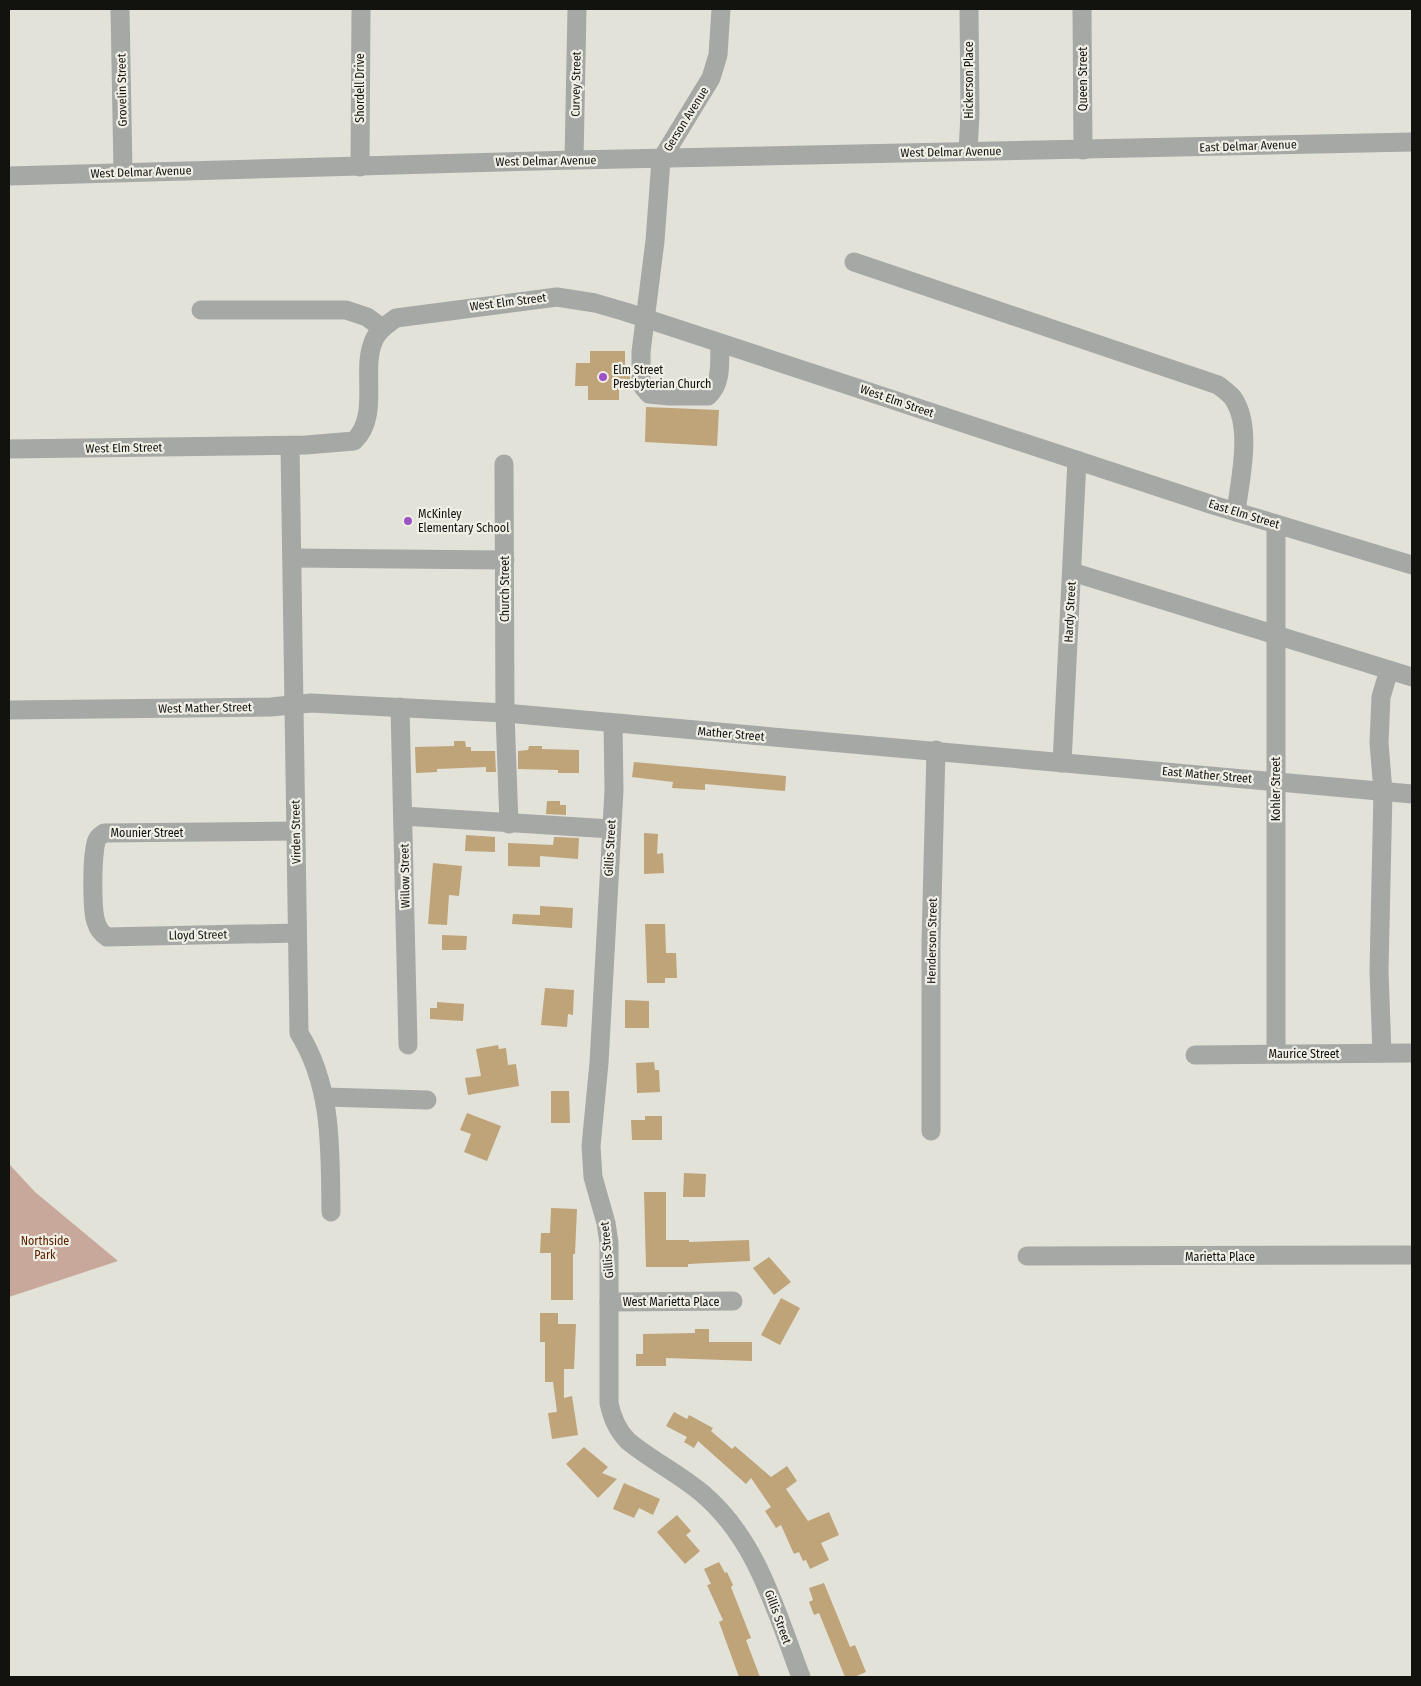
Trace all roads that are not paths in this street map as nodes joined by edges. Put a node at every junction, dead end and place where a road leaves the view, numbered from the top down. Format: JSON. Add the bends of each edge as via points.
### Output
{"nodes":[{"id":1,"x":120,"y":9,"type":"edge"},
{"id":2,"x":361,"y":9,"type":"edge"},
{"id":3,"x":578,"y":9,"type":"edge"},
{"id":4,"x":721,"y":9,"type":"edge"},
{"id":5,"x":969,"y":9,"type":"edge"},
{"id":6,"x":1082,"y":9,"type":"edge"},
{"id":7,"x":1412,"y":142,"type":"edge"},
{"id":8,"x":1083,"y":150,"type":"junction"},
{"id":9,"x":968,"y":151,"type":"junction"},
{"id":10,"x":574,"y":160,"type":"junction"},
{"id":11,"x":661,"y":160,"type":"junction"},
{"id":12,"x":360,"y":167,"type":"junction"},
{"id":13,"x":123,"y":172,"type":"junction"},
{"id":14,"x":9,"y":176,"type":"edge"},
{"id":15,"x":854,"y":262,"type":"dead end"},
{"id":16,"x":201,"y":310,"type":"dead end"},
{"id":17,"x":644,"y":319,"type":"junction"},
{"id":18,"x":382,"y":328,"type":"junction"},
{"id":19,"x":720,"y":343,"type":"junction"},
{"id":20,"x":290,"y":446,"type":"junction"},
{"id":21,"x":9,"y":449,"type":"edge"},
{"id":22,"x":1077,"y":460,"type":"junction"},
{"id":23,"x":504,"y":464,"type":"dead end"},
{"id":24,"x":1236,"y":512,"type":"junction"},
{"id":25,"x":1276,"y":524,"type":"junction"},
{"id":26,"x":292,"y":558,"type":"junction"},
{"id":27,"x":505,"y":560,"type":"junction"},
{"id":28,"x":1412,"y":565,"type":"edge"},
{"id":29,"x":1072,"y":572,"type":"junction"},
{"id":30,"x":1276,"y":636,"type":"junction"},
{"id":31,"x":1389,"y":670,"type":"junction"},
{"id":32,"x":1412,"y":677,"type":"edge"},
{"id":33,"x":294,"y":705,"type":"junction"},
{"id":34,"x":400,"y":707,"type":"junction"},
{"id":35,"x":9,"y":710,"type":"edge"},
{"id":36,"x":505,"y":713,"type":"junction"},
{"id":37,"x":613,"y":724,"type":"junction"},
{"id":38,"x":936,"y":750,"type":"junction"},
{"id":39,"x":1062,"y":763,"type":"junction"},
{"id":40,"x":1276,"y":781,"type":"junction"},
{"id":41,"x":1383,"y":791,"type":"junction"},
{"id":42,"x":1412,"y":794,"type":"edge"},
{"id":43,"x":403,"y":816,"type":"junction"},
{"id":44,"x":509,"y":824,"type":"junction"},
{"id":45,"x":611,"y":829,"type":"junction"},
{"id":46,"x":295,"y":831,"type":"junction"},
{"id":47,"x":101,"y":933,"type":"joint"},
{"id":48,"x":297,"y":933,"type":"junction"},
{"id":49,"x":408,"y":1045,"type":"dead end"},
{"id":50,"x":1382,"y":1053,"type":"junction"},
{"id":51,"x":1412,"y":1053,"type":"edge"},
{"id":52,"x":1276,"y":1054,"type":"junction"},
{"id":53,"x":1195,"y":1055,"type":"dead end"},
{"id":54,"x":325,"y":1097,"type":"junction"},
{"id":55,"x":427,"y":1100,"type":"dead end"},
{"id":56,"x":931,"y":1131,"type":"dead end"},
{"id":57,"x":331,"y":1212,"type":"dead end"},
{"id":58,"x":1412,"y":1255,"type":"edge"},
{"id":59,"x":1027,"y":1256,"type":"dead end"},
{"id":60,"x":609,"y":1302,"type":"junction"},
{"id":61,"x":733,"y":1302,"type":"dead end"},
{"id":62,"x":801,"y":1677,"type":"edge"}],
"edges":[{"from":1,"to":13,"type":"street","name":"Grovelin Street"},
{"from":2,"to":12,"type":"street","name":"Shordell Drive"},
{"from":3,"to":10,"type":"street","name":"Curvey Street"},
{"from":4,"to":11,"type":"street","name":"Gerson Avenue","via":[[718,55],[711,78]]},
{"from":5,"to":9,"type":"street","name":"Hickerson Place"},
{"from":6,"to":8,"type":"street","name":"Queen Street"},
{"from":7,"to":8,"type":"street","name":"East Delmar Avenue"},
{"from":8,"to":9,"type":"street","name":"West Delmar Avenue"},
{"from":9,"to":11,"type":"street","name":"West Delmar Avenue"},
{"from":10,"to":11,"type":"street","name":"West Delmar Avenue"},
{"from":10,"to":12,"type":"street","name":"West Delmar Avenue"},
{"from":11,"to":17,"type":"street","name":"Gerson Avenue","via":[[655,241]]},
{"from":12,"to":13,"type":"street","name":"West Delmar Avenue"},
{"from":13,"to":14,"type":"street","name":"West Delmar Avenue"},
{"from":15,"to":24,"type":"street","via":[[1218,385],[1232,397],[1240,413],[1244,448]]},
{"from":16,"to":18,"type":"street","via":[[346,310],[367,317]]},
{"from":17,"to":18,"type":"street","name":"West Elm Street","via":[[595,303],[557,297],[396,318]]},
{"from":17,"to":19,"type":"street","name":"West Elm Street"},
{"from":17,"to":19,"type":"street","name":"Gerson Avenue","via":[[641,378],[649,394],[708,396],[719,380]]},
{"from":18,"to":20,"type":"street","name":"West Elm Street","via":[[371,349],[368,403],[359,436],[354,441]]},
{"from":19,"to":22,"type":"street","name":"West Elm Street"},
{"from":20,"to":21,"type":"street","name":"West Elm Street"},
{"from":20,"to":26,"type":"street","name":"Virden Street"},
{"from":22,"to":24,"type":"street","name":"East Elm Street"},
{"from":22,"to":29,"type":"street","name":"Hardy Street"},
{"from":23,"to":27,"type":"street","name":"Church Street"},
{"from":24,"to":25,"type":"street","name":"East Elm Street"},
{"from":25,"to":28,"type":"street","name":"East Elm Street"},
{"from":25,"to":30,"type":"street","name":"Kohler Street"},
{"from":26,"to":27,"type":"street"},
{"from":26,"to":33,"type":"street","name":"Virden Street"},
{"from":27,"to":36,"type":"street","name":"Church Street"},
{"from":29,"to":30,"type":"street"},
{"from":29,"to":39,"type":"street","name":"Hardy Street"},
{"from":30,"to":31,"type":"street"},
{"from":30,"to":40,"type":"street","name":"Kohler Street"},
{"from":31,"to":32,"type":"street"},
{"from":31,"to":41,"type":"street","via":[[1381,697]]},
{"from":33,"to":34,"type":"street","name":"West Mather Street"},
{"from":33,"to":35,"type":"street","name":"West Mather Street"},
{"from":33,"to":46,"type":"street","name":"Virden Street"},
{"from":34,"to":36,"type":"street","name":"Mather Street"},
{"from":34,"to":43,"type":"street","name":"Willow Street"},
{"from":36,"to":37,"type":"street","name":"Mather Street"},
{"from":36,"to":44,"type":"street","name":"Church Street"},
{"from":37,"to":38,"type":"street","name":"Mather Street"},
{"from":37,"to":45,"type":"street","name":"Gillis Street"},
{"from":38,"to":39,"type":"street","name":"Mather Street"},
{"from":38,"to":56,"type":"street","name":"Henderson Street"},
{"from":39,"to":40,"type":"street","name":"East Mather Street"},
{"from":40,"to":41,"type":"street","name":"East Mather Street"},
{"from":40,"to":52,"type":"street","name":"Kohler Street"},
{"from":41,"to":42,"type":"street","name":"East Mather Street"},
{"from":41,"to":50,"type":"street","via":[[1379,971]]},
{"from":43,"to":44,"type":"street"},
{"from":43,"to":49,"type":"street","name":"Willow Street"},
{"from":44,"to":45,"type":"street"},
{"from":45,"to":60,"type":"street","name":"Gillis Street","via":[[599,1063],[591,1146],[593,1177],[609,1243]]},
{"from":46,"to":47,"type":"street","name":"Mounier Street","via":[[104,833],[97,838],[95,849],[95,921]]},
{"from":46,"to":48,"type":"street","name":"Virden Street"},
{"from":47,"to":48,"type":"street","name":"Lloyd Street","via":[[107,938]]},
{"from":48,"to":54,"type":"street","name":"Virden Street","via":[[298,1033],[310,1050]]},
{"from":50,"to":51,"type":"street","name":"Maurice Street"},
{"from":50,"to":52,"type":"street","name":"Maurice Street"},
{"from":52,"to":53,"type":"street","name":"Maurice Street"},
{"from":54,"to":55,"type":"street"},
{"from":54,"to":57,"type":"street","name":"Virden Street"},
{"from":58,"to":59,"type":"street","name":"Marietta Place"},
{"from":60,"to":61,"type":"street","name":"West Marietta Place"},
{"from":60,"to":62,"type":"street","name":"Gillis Street","via":[[608,1380],[612,1418],[628,1442],[705,1496],[741,1536],[764,1577]]}]}
